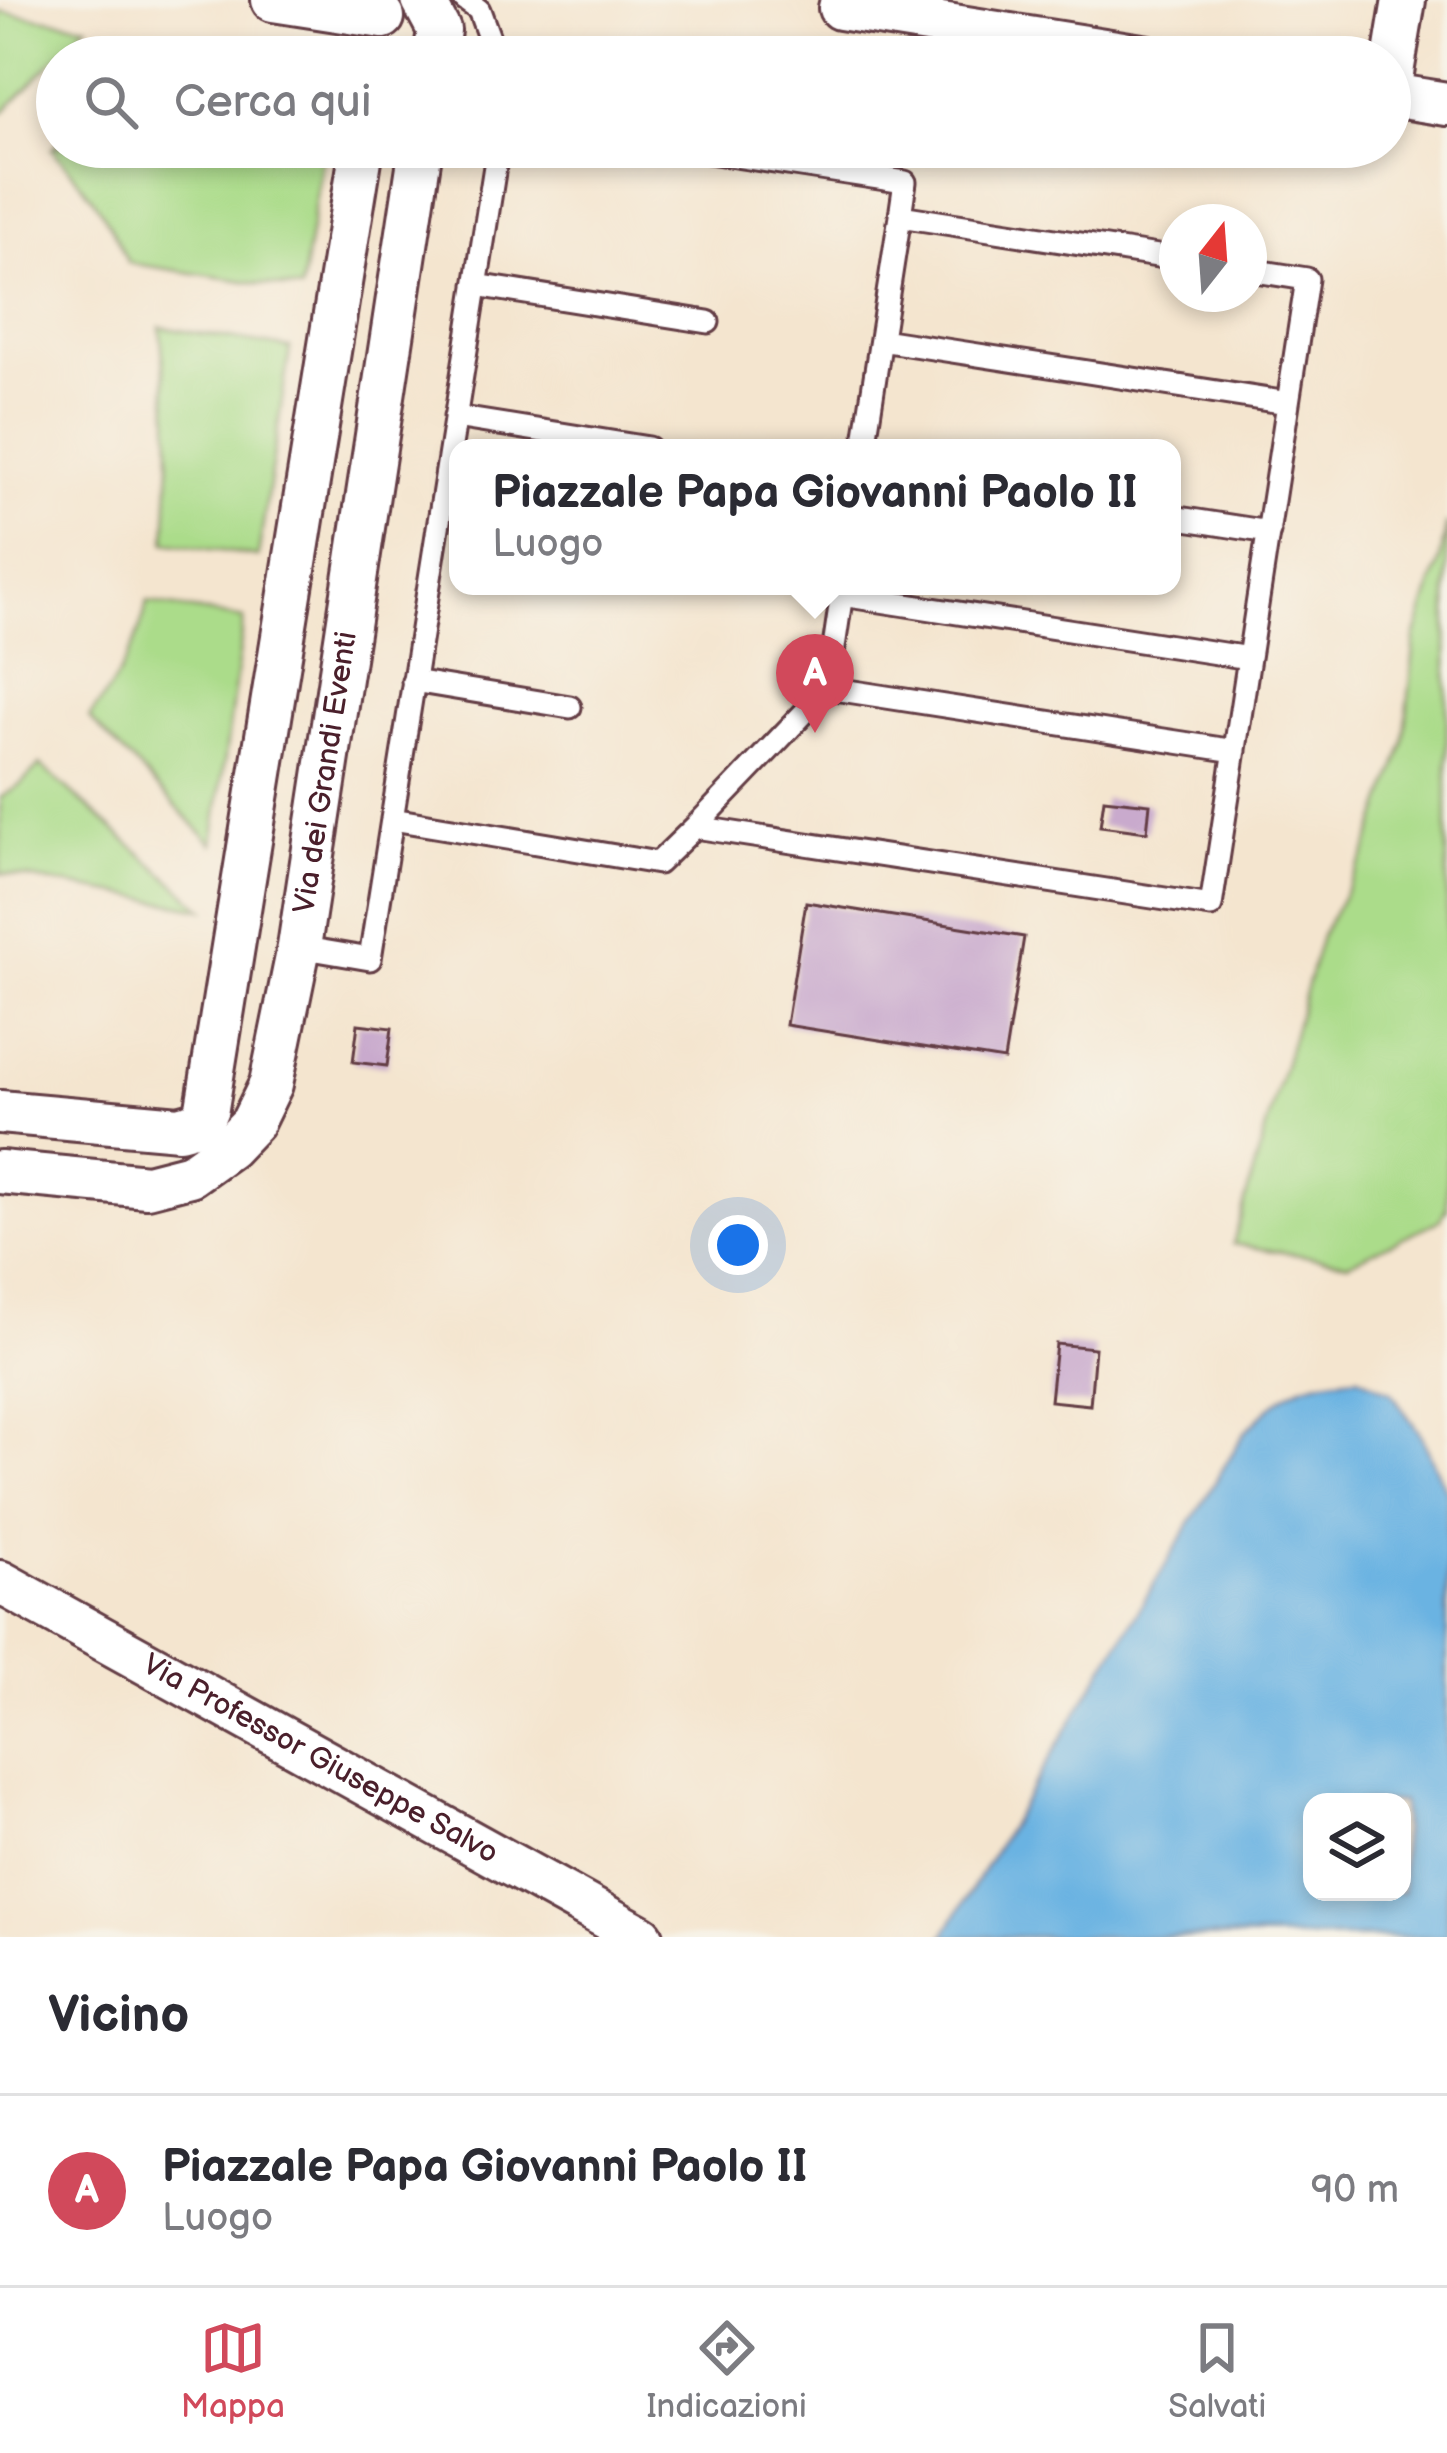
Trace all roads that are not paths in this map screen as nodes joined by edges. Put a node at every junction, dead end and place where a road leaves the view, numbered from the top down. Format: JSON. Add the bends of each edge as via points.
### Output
{"nodes":[{"id":1,"x":273,"y":0,"type":"edge"},
{"id":2,"x":423,"y":0,"type":"edge"},
{"id":3,"x":465,"y":0,"type":"edge"},
{"id":4,"x":1403,"y":0,"type":"edge"},
{"id":5,"x":840,"y":8,"type":"dead end"},
{"id":6,"x":986,"y":15,"type":"edge"},
{"id":7,"x":382,"y":25,"type":"edge"},
{"id":8,"x":438,"y":36,"type":"edge"},
{"id":9,"x":488,"y":36,"type":"edge"},
{"id":10,"x":1067,"y":36,"type":"edge"},
{"id":11,"x":1397,"y":36,"type":"edge"},
{"id":12,"x":1411,"y":98,"type":"edge"},
{"id":13,"x":1447,"y":104,"type":"edge"},
{"id":14,"x":359,"y":168,"type":"edge"},
{"id":15,"x":419,"y":168,"type":"edge"},
{"id":16,"x":495,"y":168,"type":"edge"},
{"id":17,"x":813,"y":168,"type":"edge"},
{"id":18,"x":900,"y":216,"type":"junction"},
{"id":19,"x":1159,"y":256,"type":"edge"},
{"id":20,"x":1267,"y":273,"type":"edge"},
{"id":21,"x":476,"y":285,"type":"junction"},
{"id":22,"x":708,"y":322,"type":"dead end"},
{"id":23,"x":881,"y":340,"type":"junction"},
{"id":24,"x":1288,"y":403,"type":"junction"},
{"id":25,"x":455,"y":417,"type":"junction"},
{"id":26,"x":452,"y":439,"type":"edge"},
{"id":27,"x":593,"y":439,"type":"edge"},
{"id":28,"x":865,"y":439,"type":"edge"},
{"id":29,"x":449,"y":456,"type":"edge"},
{"id":30,"x":1181,"y":518,"type":"edge"},
{"id":31,"x":1269,"y":532,"type":"junction"},
{"id":32,"x":435,"y":547,"type":"junction"},
{"id":33,"x":449,"y":549,"type":"edge"},
{"id":34,"x":290,"y":595,"type":"junction"},
{"id":35,"x":842,"y":595,"type":"edge"},
{"id":36,"x":873,"y":595,"type":"edge"},
{"id":37,"x":352,"y":604,"type":"junction"},
{"id":38,"x":1250,"y":658,"type":"junction"},
{"id":39,"x":413,"y":681,"type":"junction"},
{"id":40,"x":828,"y":688,"type":"junction"},
{"id":41,"x":570,"y":706,"type":"dead end"},
{"id":42,"x":1235,"y":751,"type":"junction"},
{"id":43,"x":392,"y":819,"type":"junction"},
{"id":44,"x":695,"y":827,"type":"junction"},
{"id":45,"x":299,"y":947,"type":"junction"},
{"id":46,"x":0,"y":1112,"type":"edge"},
{"id":47,"x":0,"y":1172,"type":"edge"},
{"id":48,"x":0,"y":1582,"type":"edge"},
{"id":49,"x":642,"y":1937,"type":"edge"}],
"edges":[{"from":1,"to":7,"type":"street"},
{"from":2,"to":8,"type":"street"},
{"from":3,"to":9,"type":"lane"},
{"from":4,"to":11,"type":"street"},
{"from":5,"to":6,"type":"street"},
{"from":6,"to":10,"type":"street"},
{"from":12,"to":13,"type":"street"},
{"from":14,"to":34,"type":"street"},
{"from":15,"to":37,"type":"street","name":"Via dei Grandi Eventi"},
{"from":16,"to":21,"type":"lane"},
{"from":17,"to":18,"type":"lane","via":[[905,182]]},
{"from":18,"to":19,"type":"lane"},
{"from":18,"to":23,"type":"lane"},
{"from":20,"to":24,"type":"lane","via":[[1307,279]]},
{"from":21,"to":22,"type":"lane"},
{"from":21,"to":25,"type":"lane"},
{"from":23,"to":24,"type":"lane"},
{"from":23,"to":28,"type":"lane"},
{"from":24,"to":31,"type":"lane"},
{"from":25,"to":26,"type":"lane"},
{"from":25,"to":27,"type":"lane"},
{"from":29,"to":32,"type":"lane"},
{"from":30,"to":31,"type":"lane"},
{"from":31,"to":38,"type":"lane"},
{"from":32,"to":33,"type":"lane"},
{"from":32,"to":39,"type":"lane"},
{"from":34,"to":37,"type":"street"},
{"from":34,"to":46,"type":"street","via":[[201,1122],[179,1128]]},
{"from":35,"to":40,"type":"lane"},
{"from":36,"to":38,"type":"lane"},
{"from":37,"to":45,"type":"street","name":"Via dei Grandi Eventi"},
{"from":38,"to":42,"type":"lane"},
{"from":39,"to":41,"type":"lane"},
{"from":39,"to":43,"type":"lane"},
{"from":40,"to":42,"type":"lane"},
{"from":40,"to":44,"type":"lane"},
{"from":42,"to":44,"type":"lane","via":[[1211,906]]},
{"from":43,"to":44,"type":"lane","via":[[658,863]]},
{"from":43,"to":45,"type":"lane","via":[[370,959]]},
{"from":45,"to":47,"type":"street","name":"Via dei Grandi Eventi","via":[[271,1084],[252,1124],[228,1148],[190,1175],[147,1186]]},
{"from":48,"to":49,"type":"street","name":"Via Professor Giuseppe Salvo"}]}
